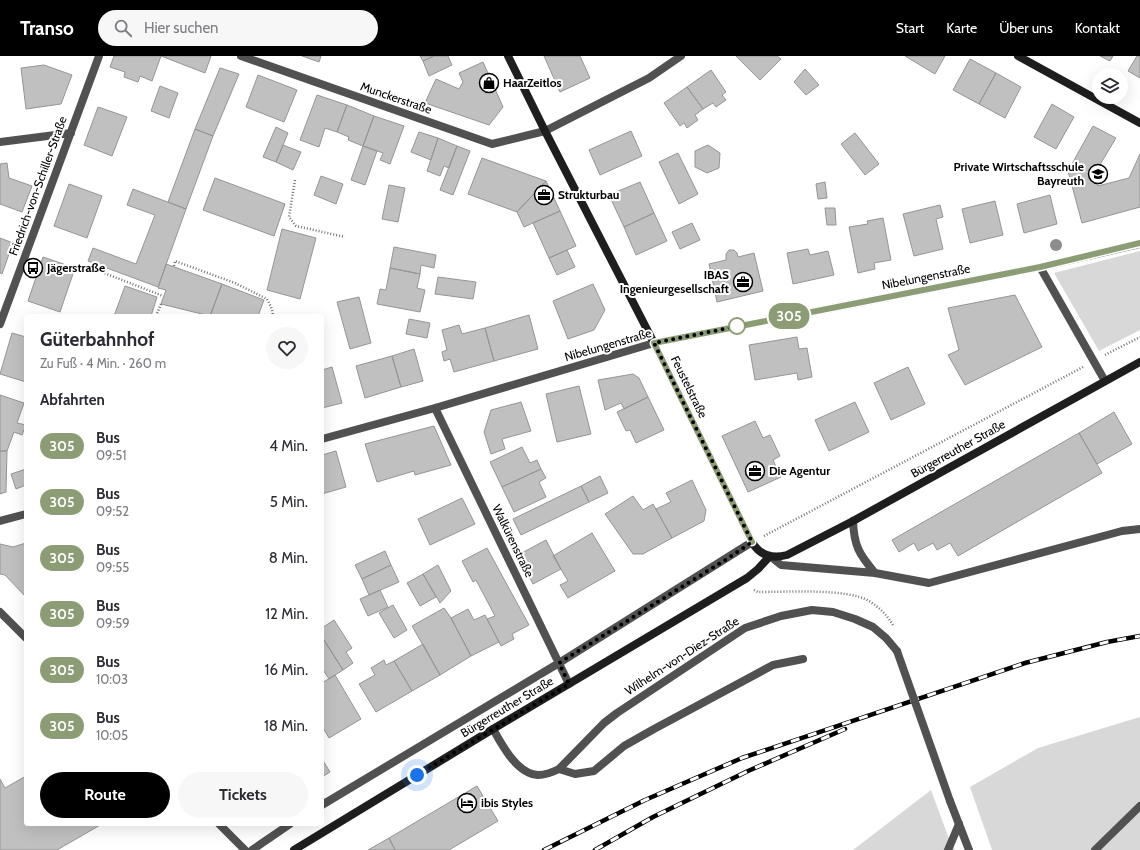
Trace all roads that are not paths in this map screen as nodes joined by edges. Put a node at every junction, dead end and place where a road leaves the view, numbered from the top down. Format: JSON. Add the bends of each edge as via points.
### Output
{"nodes":[{"id":1,"x":99,"y":56,"type":"edge"},
{"id":2,"x":241,"y":56,"type":"edge"},
{"id":3,"x":508,"y":56,"type":"edge"},
{"id":4,"x":681,"y":56,"type":"edge"},
{"id":5,"x":1018,"y":56,"type":"edge"},
{"id":6,"x":1140,"y":123,"type":"edge"},
{"id":7,"x":545,"y":131,"type":"junction"},
{"id":8,"x":70,"y":133,"type":"junction"},
{"id":9,"x":0,"y":142,"type":"edge"},
{"id":10,"x":1140,"y":244,"type":"edge"},
{"id":11,"x":1040,"y":267,"type":"junction"},
{"id":12,"x":0,"y":324,"type":"edge"},
{"id":13,"x":654,"y":343,"type":"junction"},
{"id":14,"x":1140,"y":362,"type":"edge"},
{"id":15,"x":1105,"y":381,"type":"junction"},
{"id":16,"x":436,"y":408,"type":"junction"},
{"id":17,"x":324,"y":438,"type":"edge"},
{"id":18,"x":24,"y":515,"type":"edge"},
{"id":19,"x":0,"y":521,"type":"edge"},
{"id":20,"x":853,"y":521,"type":"junction"},
{"id":21,"x":1140,"y":529,"type":"edge"},
{"id":22,"x":752,"y":542,"type":"junction"},
{"id":23,"x":770,"y":556,"type":"junction"},
{"id":24,"x":875,"y":573,"type":"junction"},
{"id":25,"x":0,"y":612,"type":"edge"},
{"id":26,"x":24,"y":636,"type":"edge"},
{"id":27,"x":803,"y":659,"type":"dead end"},
{"id":28,"x":559,"y":663,"type":"junction"},
{"id":29,"x":569,"y":684,"type":"junction"},
{"id":30,"x":493,"y":729,"type":"junction"},
{"id":31,"x":559,"y":769,"type":"junction"},
{"id":32,"x":324,"y":804,"type":"edge"},
{"id":33,"x":1140,"y":806,"type":"edge"},
{"id":34,"x":959,"y":824,"type":"junction"},
{"id":35,"x":221,"y":826,"type":"edge"},
{"id":36,"x":287,"y":826,"type":"edge"},
{"id":37,"x":245,"y":850,"type":"edge"},
{"id":38,"x":252,"y":850,"type":"edge"},
{"id":39,"x":294,"y":850,"type":"edge"},
{"id":40,"x":948,"y":850,"type":"edge"},
{"id":41,"x":969,"y":850,"type":"edge"},
{"id":42,"x":1095,"y":850,"type":"edge"}],
"edges":[{"from":1,"to":8,"type":"street","name":"Friedrich-von-Schiller-Straße"},
{"from":2,"to":7,"type":"street","name":"Munckerstraße","via":[[492,144]]},
{"from":3,"to":7,"type":"main road","name":"Feustelstraße"},
{"from":4,"to":7,"type":"street","name":"Munckerstraße","via":[[649,78]]},
{"from":5,"to":6,"type":"main road"},
{"from":7,"to":13,"type":"main road","name":"Feustelstraße"},
{"from":8,"to":9,"type":"street"},
{"from":8,"to":12,"type":"street","name":"Friedrich-von-Schiller-Straße"},
{"from":10,"to":11,"type":"street","name":"Nibelungenstraße"},
{"from":11,"to":13,"type":"street","name":"Nibelungenstraße"},
{"from":11,"to":15,"type":"street"},
{"from":13,"to":16,"type":"street","name":"Nibelungenstraße"},
{"from":13,"to":22,"type":"main road","name":"Feustelstraße"},
{"from":14,"to":15,"type":"main road","name":"Bürgerreuther Straße"},
{"from":15,"to":20,"type":"main road","name":"Bürgerreuther Straße"},
{"from":16,"to":17,"type":"street","name":"Nibelungenstraße"},
{"from":16,"to":28,"type":"street","name":"Walkürenstraße"},
{"from":18,"to":19,"type":"street"},
{"from":20,"to":23,"type":"main road","name":"Bürgerreuther Straße","via":[[787,555]]},
{"from":20,"to":24,"type":"street","via":[[856,546],[861,557]]},
{"from":21,"to":24,"type":"street","via":[[1122,531],[929,583]]},
{"from":22,"to":23,"type":"main road","name":"Feustelstraße","via":[[756,550]]},
{"from":22,"to":28,"type":"street","name":"Bürgerreuther Straße"},
{"from":23,"to":24,"type":"street","via":[[781,566]]},
{"from":23,"to":29,"type":"main road","name":"Bürgerreuther Straße","via":[[747,578]]},
{"from":25,"to":26,"type":"street"},
{"from":27,"to":31,"type":"street","via":[[773,665],[624,746],[594,771],[575,774]]},
{"from":28,"to":29,"type":"street","name":"Walkürenstraße"},
{"from":28,"to":32,"type":"street","name":"Bürgerreuther Straße"},
{"from":29,"to":30,"type":"main road","name":"Bürgerreuther Straße"},
{"from":30,"to":31,"type":"street","name":"Wilhelm-von-Diez-Straße","via":[[515,762],[533,774],[540,775]]},
{"from":30,"to":39,"type":"main road","name":"Bürgerreuther Straße"},
{"from":31,"to":34,"type":"street","name":"Wilhelm-von-Diez-Straße","bridge":true,"via":[[617,713],[745,628],[781,616],[812,610],[833,612],[874,627],[897,651]]},
{"from":33,"to":42,"type":"street"},
{"from":34,"to":40,"type":"street"},
{"from":34,"to":41,"type":"street","name":"Wilhelm-von-Diez-Straße"},
{"from":35,"to":37,"type":"street"},
{"from":36,"to":38,"type":"street"}]}
